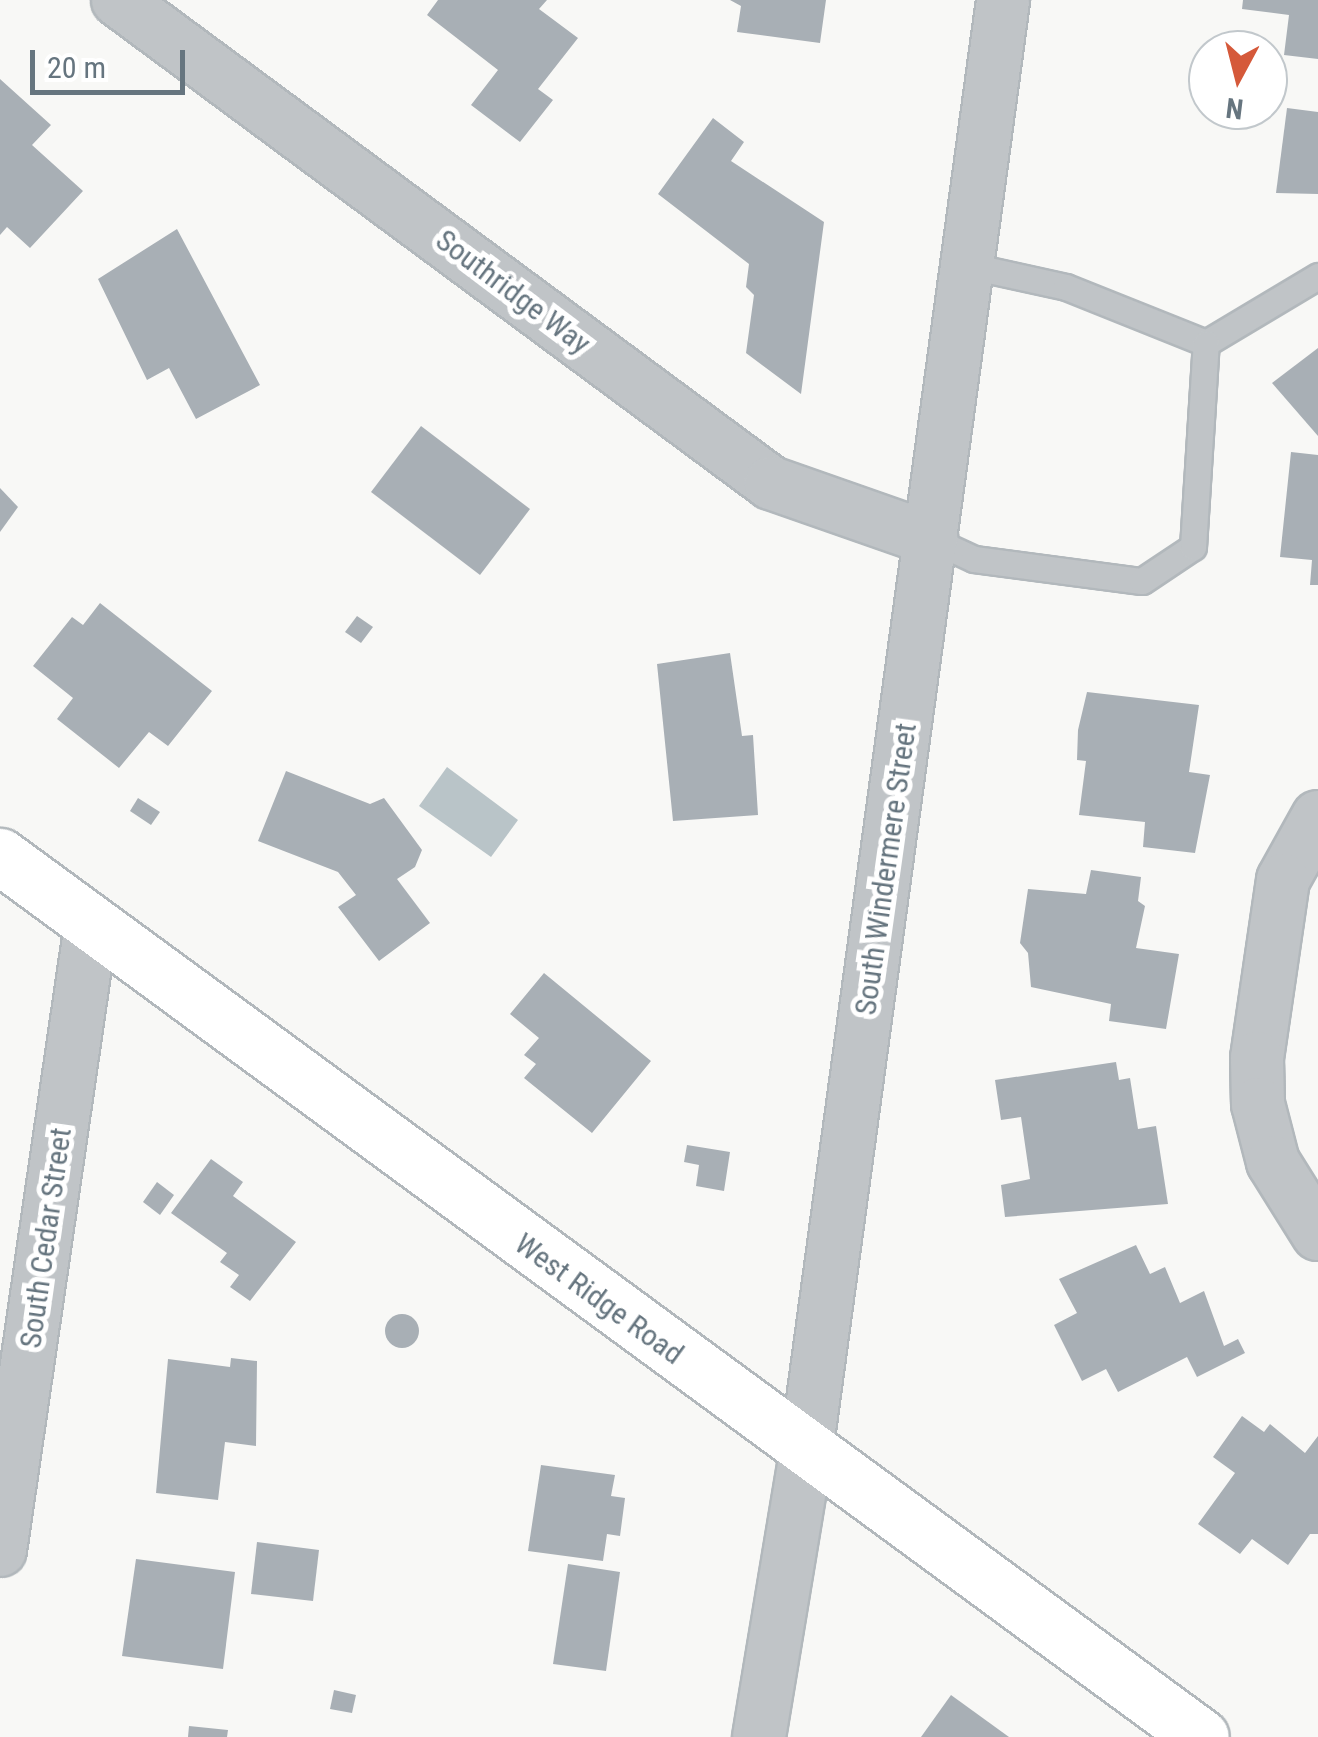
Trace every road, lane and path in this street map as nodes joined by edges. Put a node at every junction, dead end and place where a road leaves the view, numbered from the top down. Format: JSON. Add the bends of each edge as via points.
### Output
{"nodes":[{"id":1,"x":118,"y":0,"type":"edge"},
{"id":2,"x":1003,"y":0,"type":"edge"},
{"id":3,"x":966,"y":265,"type":"junction"},
{"id":4,"x":1318,"y":276,"type":"edge"},
{"id":5,"x":1206,"y":343,"type":"junction"},
{"id":6,"x":932,"y":539,"type":"junction"},
{"id":7,"x":1318,"y":817,"type":"edge"},
{"id":8,"x":0,"y":856,"type":"edge"},
{"id":9,"x":91,"y":926,"type":"junction"},
{"id":10,"x":1318,"y":1234,"type":"edge"},
{"id":11,"x":806,"y":1452,"type":"junction"},
{"id":12,"x":0,"y":1550,"type":"edge"},
{"id":13,"x":759,"y":1737,"type":"edge"},
{"id":14,"x":1201,"y":1737,"type":"edge"}],
"edges":[{"from":1,"to":6,"type":"street","name":"Southridge Way","via":[[771,484]]},
{"from":2,"to":3,"type":"street","name":"South Windermere Street"},
{"from":3,"to":5,"type":"lane","via":[[1066,288]]},
{"from":3,"to":6,"type":"street","name":"South Windermere Street"},
{"from":4,"to":5,"type":"lane"},
{"from":5,"to":6,"type":"lane","via":[[1193,548],[1142,581],[974,559]]},
{"from":6,"to":11,"type":"street","name":"South Windermere Street"},
{"from":7,"to":10,"type":"street","via":[[1282,880],[1257,1058],[1258,1104],[1273,1162]]},
{"from":8,"to":9,"type":"street","name":"West Ridge Road"},
{"from":9,"to":11,"type":"street","name":"West Ridge Road"},
{"from":9,"to":12,"type":"street","name":"South Cedar Street"},
{"from":11,"to":13,"type":"street","name":"South Windermere Street"},
{"from":11,"to":14,"type":"street","name":"West Ridge Road"}]}
